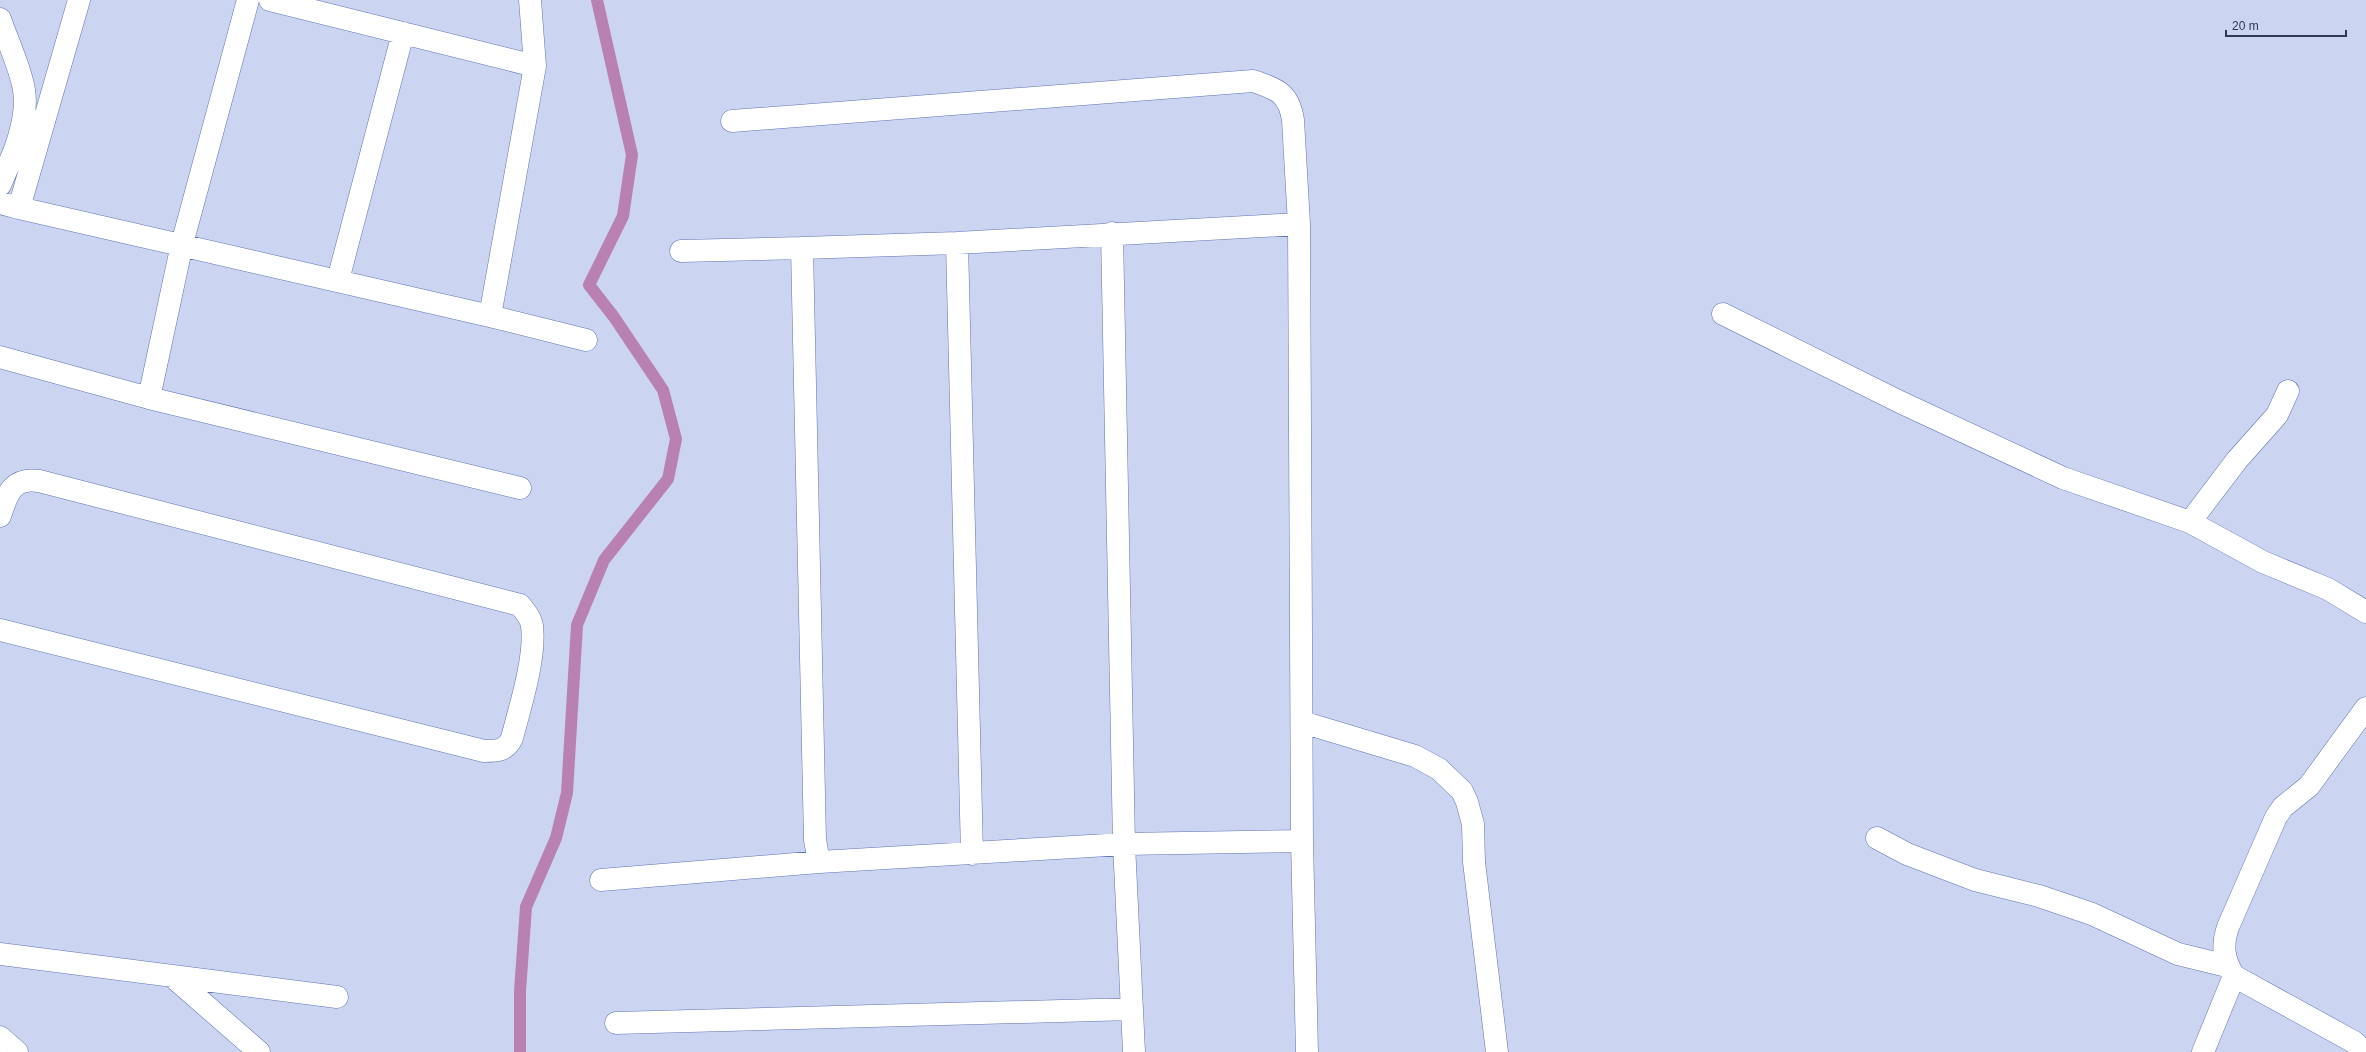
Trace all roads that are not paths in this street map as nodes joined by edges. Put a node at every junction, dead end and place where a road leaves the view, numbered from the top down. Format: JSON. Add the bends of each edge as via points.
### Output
{"nodes":[{"id":1,"x":79,"y":0,"type":"edge"},
{"id":2,"x":248,"y":0,"type":"edge"},
{"id":3,"x":270,"y":0,"type":"edge"},
{"id":4,"x":530,"y":0,"type":"edge"},
{"id":5,"x":0,"y":20,"type":"edge"},
{"id":6,"x":403,"y":33,"type":"junction"},
{"id":7,"x":535,"y":66,"type":"junction"},
{"id":8,"x":732,"y":121,"type":"dead end"},
{"id":9,"x":0,"y":185,"type":"edge"},
{"id":10,"x":9,"y":206,"type":"edge"},
{"id":11,"x":1299,"y":224,"type":"junction"},
{"id":12,"x":1112,"y":233,"type":"junction"},
{"id":13,"x":956,"y":243,"type":"junction"},
{"id":14,"x":182,"y":244,"type":"junction"},
{"id":15,"x":802,"y":248,"type":"junction"},
{"id":16,"x":682,"y":252,"type":"dead end"},
{"id":17,"x":338,"y":280,"type":"junction"},
{"id":18,"x":1723,"y":314,"type":"dead end"},
{"id":19,"x":490,"y":316,"type":"junction"},
{"id":20,"x":586,"y":340,"type":"dead end"},
{"id":21,"x":0,"y":357,"type":"edge"},
{"id":22,"x":2288,"y":391,"type":"dead end"},
{"id":23,"x":149,"y":398,"type":"junction"},
{"id":24,"x":520,"y":488,"type":"dead end"},
{"id":25,"x":0,"y":516,"type":"edge"},
{"id":26,"x":2190,"y":522,"type":"junction"},
{"id":27,"x":2366,"y":612,"type":"edge"},
{"id":28,"x":0,"y":630,"type":"edge"},
{"id":29,"x":2366,"y":708,"type":"edge"},
{"id":30,"x":1302,"y":722,"type":"junction"},
{"id":31,"x":1877,"y":838,"type":"dead end"},
{"id":32,"x":1302,"y":841,"type":"junction"},
{"id":33,"x":1124,"y":844,"type":"junction"},
{"id":34,"x":972,"y":854,"type":"junction"},
{"id":35,"x":819,"y":862,"type":"junction"},
{"id":36,"x":601,"y":880,"type":"dead end"},
{"id":37,"x":0,"y":954,"type":"edge"},
{"id":38,"x":2230,"y":971,"type":"junction"},
{"id":39,"x":172,"y":976,"type":"junction"},
{"id":40,"x":337,"y":997,"type":"dead end"},
{"id":41,"x":1132,"y":1009,"type":"junction"},
{"id":42,"x":616,"y":1023,"type":"dead end"},
{"id":43,"x":0,"y":1037,"type":"edge"},
{"id":44,"x":17,"y":1052,"type":"edge"},
{"id":45,"x":259,"y":1052,"type":"edge"},
{"id":46,"x":1134,"y":1052,"type":"edge"},
{"id":47,"x":1307,"y":1052,"type":"edge"},
{"id":48,"x":1497,"y":1052,"type":"edge"},
{"id":49,"x":2203,"y":1052,"type":"edge"},
{"id":50,"x":2365,"y":1052,"type":"edge"}],
"edges":[{"from":1,"to":10,"type":"street"},
{"from":2,"to":14,"type":"street"},
{"from":3,"to":6,"type":"street"},
{"from":4,"to":7,"type":"street"},
{"from":5,"to":9,"type":"street","via":[[24,90],[18,145]]},
{"from":6,"to":7,"type":"street"},
{"from":6,"to":17,"type":"street"},
{"from":7,"to":19,"type":"street"},
{"from":8,"to":11,"type":"street","via":[[1254,81],[1271,87],[1291,104]]},
{"from":10,"to":14,"type":"street"},
{"from":11,"to":12,"type":"street"},
{"from":11,"to":30,"type":"street"},
{"from":12,"to":13,"type":"street"},
{"from":12,"to":33,"type":"street"},
{"from":13,"to":15,"type":"street"},
{"from":13,"to":34,"type":"street"},
{"from":14,"to":17,"type":"street"},
{"from":14,"to":23,"type":"street"},
{"from":15,"to":16,"type":"street"},
{"from":15,"to":35,"type":"street","via":[[815,840]]},
{"from":17,"to":19,"type":"street"},
{"from":18,"to":26,"type":"street","via":[[1900,402],[2063,478]]},
{"from":19,"to":20,"type":"street"},
{"from":21,"to":23,"type":"street"},
{"from":22,"to":26,"type":"street","via":[[2277,415],[2237,460]]},
{"from":23,"to":24,"type":"street"},
{"from":25,"to":28,"type":"street","via":[[6,496],[16,484],[27,479],[39,481],[520,605],[530,618],[532,626],[529,671],[512,738],[508,746],[499,751],[484,751]]},
{"from":26,"to":27,"type":"street","via":[[2263,562],[2328,589]]},
{"from":29,"to":38,"type":"street","via":[[2309,786],[2283,807],[2276,817],[2224,940]]},
{"from":30,"to":32,"type":"street"},
{"from":30,"to":48,"type":"street","via":[[1415,756],[1439,769],[1462,791],[1473,824],[1474,862]]},
{"from":31,"to":38,"type":"street","via":[[1907,854],[1975,880],[2039,896],[2092,914],[2178,954]]},
{"from":32,"to":33,"type":"street"},
{"from":32,"to":47,"type":"street"},
{"from":33,"to":34,"type":"street"},
{"from":33,"to":41,"type":"street"},
{"from":34,"to":35,"type":"street"},
{"from":35,"to":36,"type":"street"},
{"from":37,"to":39,"type":"street"},
{"from":38,"to":49,"type":"street"},
{"from":38,"to":50,"type":"street","via":[[2354,1042]]},
{"from":39,"to":40,"type":"street"},
{"from":39,"to":45,"type":"street"},
{"from":41,"to":42,"type":"street"},
{"from":41,"to":46,"type":"street"},
{"from":43,"to":44,"type":"street"}]}
